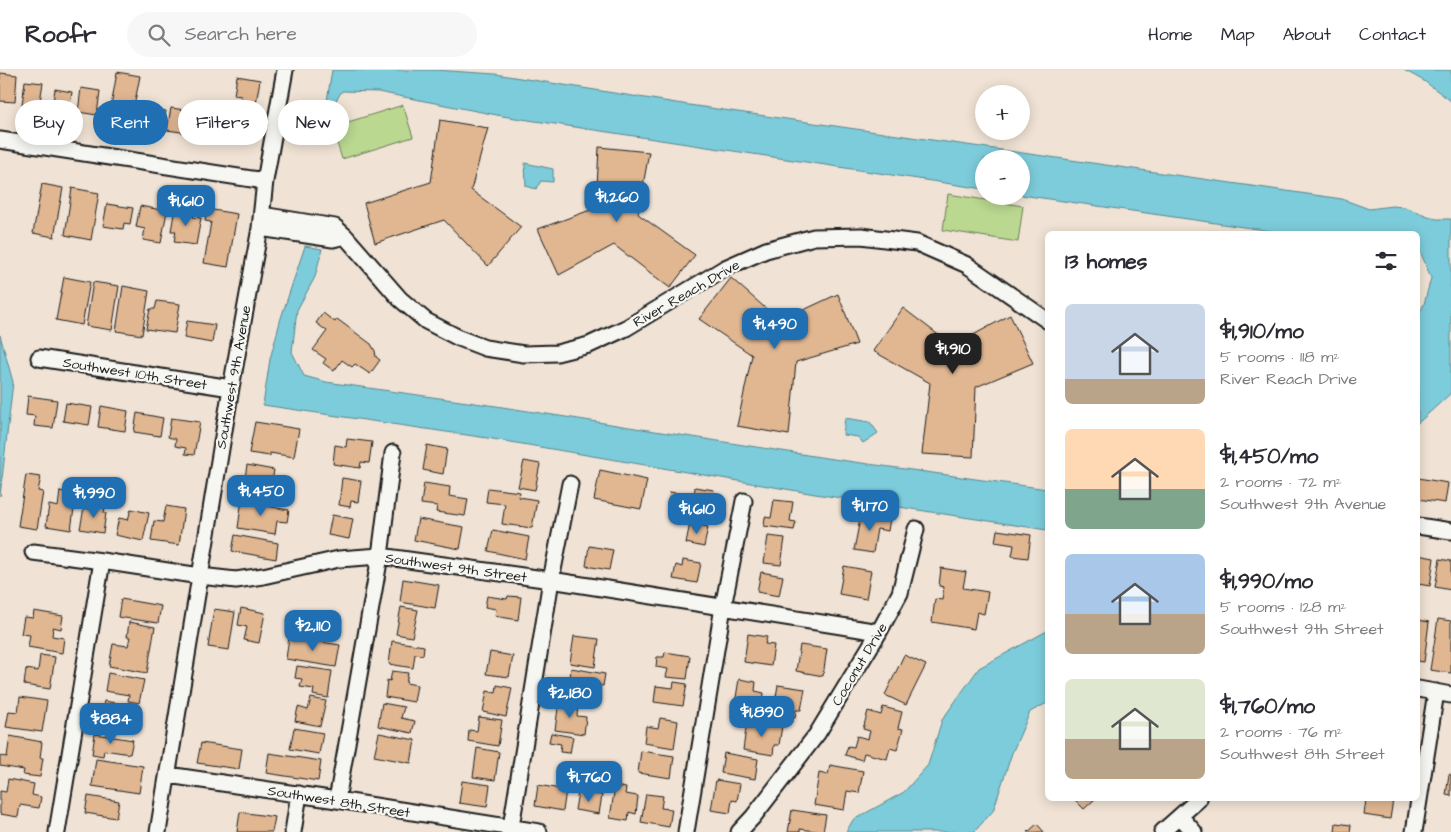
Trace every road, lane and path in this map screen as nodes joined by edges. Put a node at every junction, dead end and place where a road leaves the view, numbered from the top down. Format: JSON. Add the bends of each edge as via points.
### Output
{"nodes":[{"id":1,"x":285,"y":70,"type":"edge"},
{"id":2,"x":0,"y":140,"type":"edge"},
{"id":3,"x":265,"y":181,"type":"junction"},
{"id":4,"x":261,"y":221,"type":"junction"},
{"id":5,"x":1045,"y":319,"type":"edge"},
{"id":6,"x":39,"y":358,"type":"dead end"},
{"id":7,"x":231,"y":388,"type":"junction"},
{"id":8,"x":393,"y":453,"type":"dead end"},
{"id":9,"x":570,"y":484,"type":"dead end"},
{"id":10,"x":744,"y":500,"type":"dead end"},
{"id":11,"x":1420,"y":526,"type":"edge"},
{"id":12,"x":916,"y":529,"type":"dead end"},
{"id":13,"x":1451,"y":531,"type":"edge"},
{"id":14,"x":33,"y":552,"type":"dead end"},
{"id":15,"x":380,"y":556,"type":"junction"},
{"id":16,"x":102,"y":561,"type":"junction"},
{"id":17,"x":200,"y":576,"type":"junction"},
{"id":18,"x":551,"y":580,"type":"junction"},
{"id":19,"x":723,"y":607,"type":"junction"},
{"id":20,"x":879,"y":632,"type":"junction"},
{"id":21,"x":1420,"y":689,"type":"edge"},
{"id":22,"x":1436,"y":692,"type":"junction"},
{"id":23,"x":1451,"y":695,"type":"edge"},
{"id":24,"x":168,"y":775,"type":"junction"},
{"id":25,"x":299,"y":794,"type":"junction"},
{"id":26,"x":1420,"y":794,"type":"edge"},
{"id":27,"x":337,"y":800,"type":"junction"},
{"id":28,"x":1197,"y":801,"type":"edge"},
{"id":29,"x":1419,"y":801,"type":"edge"},
{"id":30,"x":1180,"y":816,"type":"junction"},
{"id":31,"x":511,"y":827,"type":"junction"},
{"id":32,"x":57,"y":832,"type":"edge"},
{"id":33,"x":158,"y":832,"type":"edge"},
{"id":34,"x":293,"y":832,"type":"edge"},
{"id":35,"x":539,"y":832,"type":"edge"},
{"id":36,"x":686,"y":832,"type":"edge"},
{"id":37,"x":738,"y":832,"type":"edge"},
{"id":38,"x":1162,"y":832,"type":"edge"},
{"id":39,"x":1194,"y":832,"type":"edge"},
{"id":40,"x":1414,"y":832,"type":"edge"}],
"edges":[{"from":1,"to":3,"type":"street","name":"Southwest 9th Avenue"},
{"from":2,"to":3,"type":"street"},
{"from":3,"to":4,"type":"street","name":"Southwest 9th Avenue"},
{"from":4,"to":5,"type":"street","name":"River Reach Drive","via":[[333,239],[345,236],[400,299],[426,320],[485,348],[524,354],[557,353],[589,345],[626,328],[725,268],[766,250],[814,237],[861,236],[918,243],[967,265]]},
{"from":4,"to":7,"type":"street","name":"Southwest 9th Avenue"},
{"from":6,"to":7,"type":"street","name":"Southwest 10th Street"},
{"from":7,"to":17,"type":"street","name":"Southwest 9th Avenue"},
{"from":8,"to":15,"type":"street"},
{"from":9,"to":18,"type":"street"},
{"from":10,"to":19,"type":"street"},
{"from":11,"to":13,"type":"street"},
{"from":12,"to":20,"type":"street","name":"Coconut Drive","via":[[900,593]]},
{"from":14,"to":16,"type":"street","name":"Southwest 9th Street"},
{"from":15,"to":17,"type":"street","name":"Southwest 9th Street","via":[[339,559],[236,580]]},
{"from":15,"to":18,"type":"street","name":"Southwest 9th Street"},
{"from":15,"to":27,"type":"street"},
{"from":16,"to":17,"type":"street","name":"Southwest 9th Street"},
{"from":16,"to":32,"type":"street"},
{"from":17,"to":24,"type":"street","name":"Southwest 9th Avenue"},
{"from":18,"to":19,"type":"street","name":"Southwest 9th Street"},
{"from":18,"to":31,"type":"street"},
{"from":19,"to":20,"type":"street","name":"Southwest 9th Street"},
{"from":19,"to":36,"type":"street"},
{"from":20,"to":37,"type":"street","name":"Coconut Drive","via":[[817,734]]},
{"from":21,"to":22,"type":"street"},
{"from":22,"to":23,"type":"street"},
{"from":22,"to":26,"type":"street"},
{"from":24,"to":25,"type":"street","name":"Southwest 8th Street"},
{"from":24,"to":33,"type":"street","name":"Southwest 9th Avenue"},
{"from":25,"to":27,"type":"street","name":"Southwest 8th Street"},
{"from":25,"to":34,"type":"street"},
{"from":27,"to":31,"type":"street","name":"Southwest 8th Street"},
{"from":28,"to":30,"type":"street"},
{"from":29,"to":40,"type":"street"},
{"from":30,"to":38,"type":"street"},
{"from":30,"to":39,"type":"street"},
{"from":31,"to":35,"type":"street","name":"Southwest 8th Street"}]}
